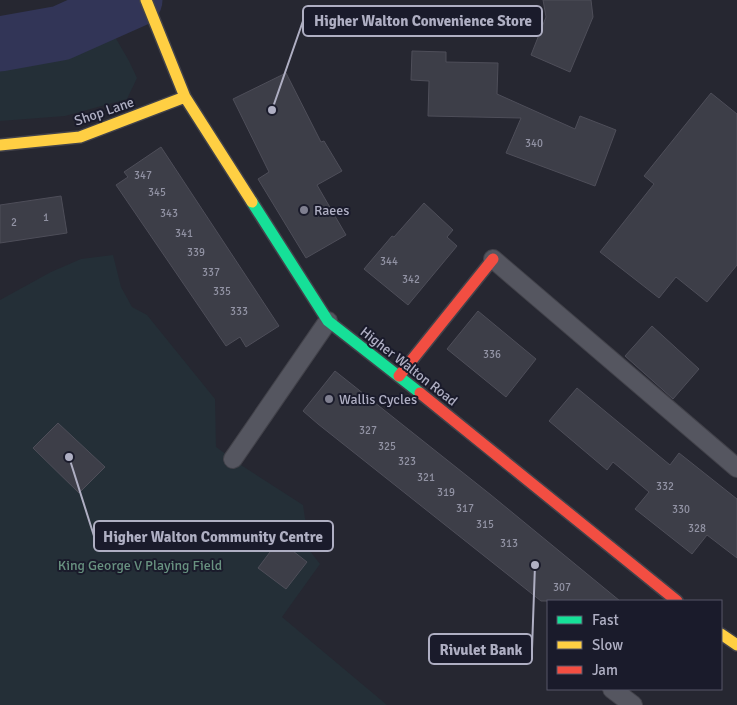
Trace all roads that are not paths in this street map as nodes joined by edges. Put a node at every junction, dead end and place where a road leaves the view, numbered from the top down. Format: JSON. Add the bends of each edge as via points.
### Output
{"nodes":[{"id":1,"x":146,"y":0,"type":"edge"},
{"id":2,"x":185,"y":97,"type":"junction"},
{"id":3,"x":0,"y":145,"type":"edge"},
{"id":4,"x":492,"y":259,"type":"joint"},
{"id":5,"x":328,"y":321,"type":"junction"},
{"id":6,"x":399,"y":376,"type":"junction"},
{"id":7,"x":233,"y":459,"type":"dead end"},
{"id":8,"x":737,"y":468,"type":"edge"},
{"id":9,"x":670,"y":599,"type":"edge"},
{"id":10,"x":722,"y":635,"type":"edge"},
{"id":11,"x":737,"y":645,"type":"edge"},
{"id":12,"x":613,"y":690,"type":"edge"},
{"id":13,"x":632,"y":705,"type":"edge"}],
"edges":[{"from":1,"to":2,"type":"main road","name":"Higher Walton Road"},
{"from":2,"to":3,"type":"main road","name":"Shop Lane","via":[[80,137]]},
{"from":2,"to":5,"type":"main road","name":"Higher Walton Road"},
{"from":4,"to":6,"type":"main road"},
{"from":4,"to":8,"type":"lane"},
{"from":5,"to":6,"type":"main road","name":"Higher Walton Road"},
{"from":5,"to":7,"type":"lane"},
{"from":6,"to":9,"type":"main road","name":"Higher Walton Road"},
{"from":10,"to":11,"type":"main road"},
{"from":12,"to":13,"type":"lane"}]}
